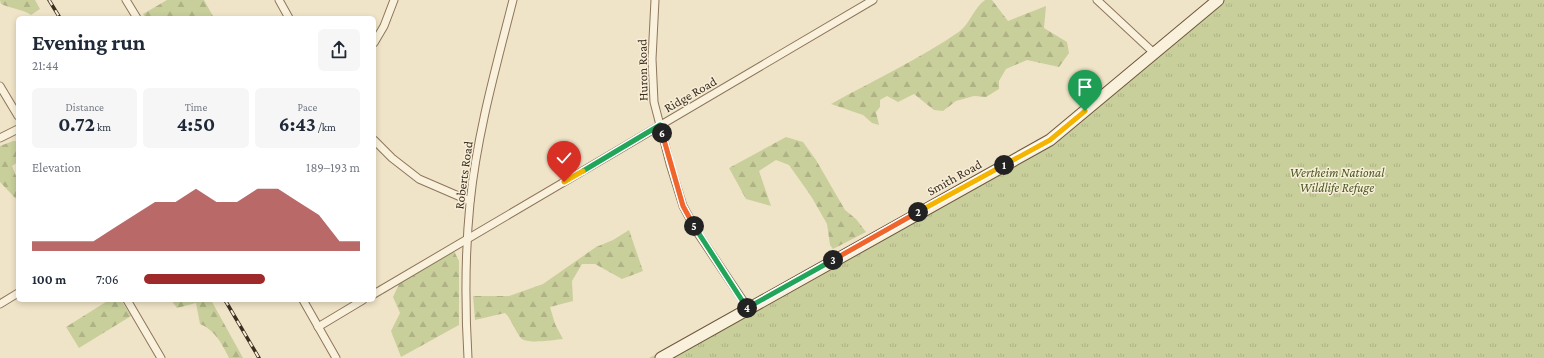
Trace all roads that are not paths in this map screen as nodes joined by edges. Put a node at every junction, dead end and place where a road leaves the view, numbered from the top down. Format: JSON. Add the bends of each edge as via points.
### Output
{"nodes":[{"id":1,"x":126,"y":0,"type":"edge"},
{"id":2,"x":279,"y":0,"type":"edge"},
{"id":3,"x":394,"y":0,"type":"edge"},
{"id":4,"x":513,"y":0,"type":"edge"},
{"id":5,"x":655,"y":0,"type":"edge"},
{"id":6,"x":873,"y":0,"type":"edge"},
{"id":7,"x":1097,"y":0,"type":"edge"},
{"id":8,"x":1218,"y":0,"type":"edge"},
{"id":9,"x":136,"y":16,"type":"edge"},
{"id":10,"x":288,"y":16,"type":"edge"},
{"id":11,"x":376,"y":40,"type":"edge"},
{"id":12,"x":1154,"y":53,"type":"junction"},
{"id":13,"x":0,"y":86,"type":"edge"},
{"id":14,"x":16,"y":113,"type":"edge"},
{"id":15,"x":660,"y":125,"type":"junction"},
{"id":16,"x":16,"y":130,"type":"edge"},
{"id":17,"x":0,"y":138,"type":"edge"},
{"id":18,"x":376,"y":142,"type":"edge"},
{"id":19,"x":470,"y":201,"type":"junction"},
{"id":20,"x":468,"y":239,"type":"junction"},
{"id":21,"x":376,"y":293,"type":"edge"},
{"id":22,"x":16,"y":295,"type":"edge"},
{"id":23,"x":128,"y":302,"type":"edge"},
{"id":24,"x":304,"y":302,"type":"edge"},
{"id":25,"x":360,"y":302,"type":"edge"},
{"id":26,"x":0,"y":304,"type":"edge"},
{"id":27,"x":748,"y":308,"type":"junction"},
{"id":28,"x":318,"y":327,"type":"junction"},
{"id":29,"x":161,"y":358,"type":"edge"},
{"id":30,"x":336,"y":358,"type":"edge"},
{"id":31,"x":468,"y":358,"type":"edge"},
{"id":32,"x":661,"y":358,"type":"edge"}],
"edges":[{"from":1,"to":9,"type":"street"},
{"from":2,"to":10,"type":"street"},
{"from":3,"to":11,"type":"street"},
{"from":4,"to":19,"type":"street","name":"Roberts Road","via":[[491,82]]},
{"from":5,"to":15,"type":"street","name":"Huron Road","via":[[652,59],[654,102]]},
{"from":6,"to":15,"type":"street","name":"Ridge Road"},
{"from":7,"to":12,"type":"street"},
{"from":8,"to":12,"type":"street","name":"Smith Road"},
{"from":12,"to":27,"type":"street","name":"Smith Road","via":[[1050,140]]},
{"from":13,"to":14,"type":"street"},
{"from":15,"to":20,"type":"street","name":"Ridge Road"},
{"from":15,"to":27,"type":"street","name":"Huron Road","via":[[683,206],[697,232]]},
{"from":16,"to":17,"type":"street"},
{"from":18,"to":19,"type":"street","via":[[419,179]]},
{"from":19,"to":20,"type":"street","name":"Roberts Road"},
{"from":20,"to":21,"type":"street","name":"Ridge Road"},
{"from":20,"to":31,"type":"street","name":"Roberts Road"},
{"from":22,"to":26,"type":"street"},
{"from":23,"to":29,"type":"street"},
{"from":24,"to":28,"type":"street"},
{"from":25,"to":28,"type":"street"},
{"from":27,"to":32,"type":"street","name":"Smith Road"},
{"from":28,"to":30,"type":"street"}]}
